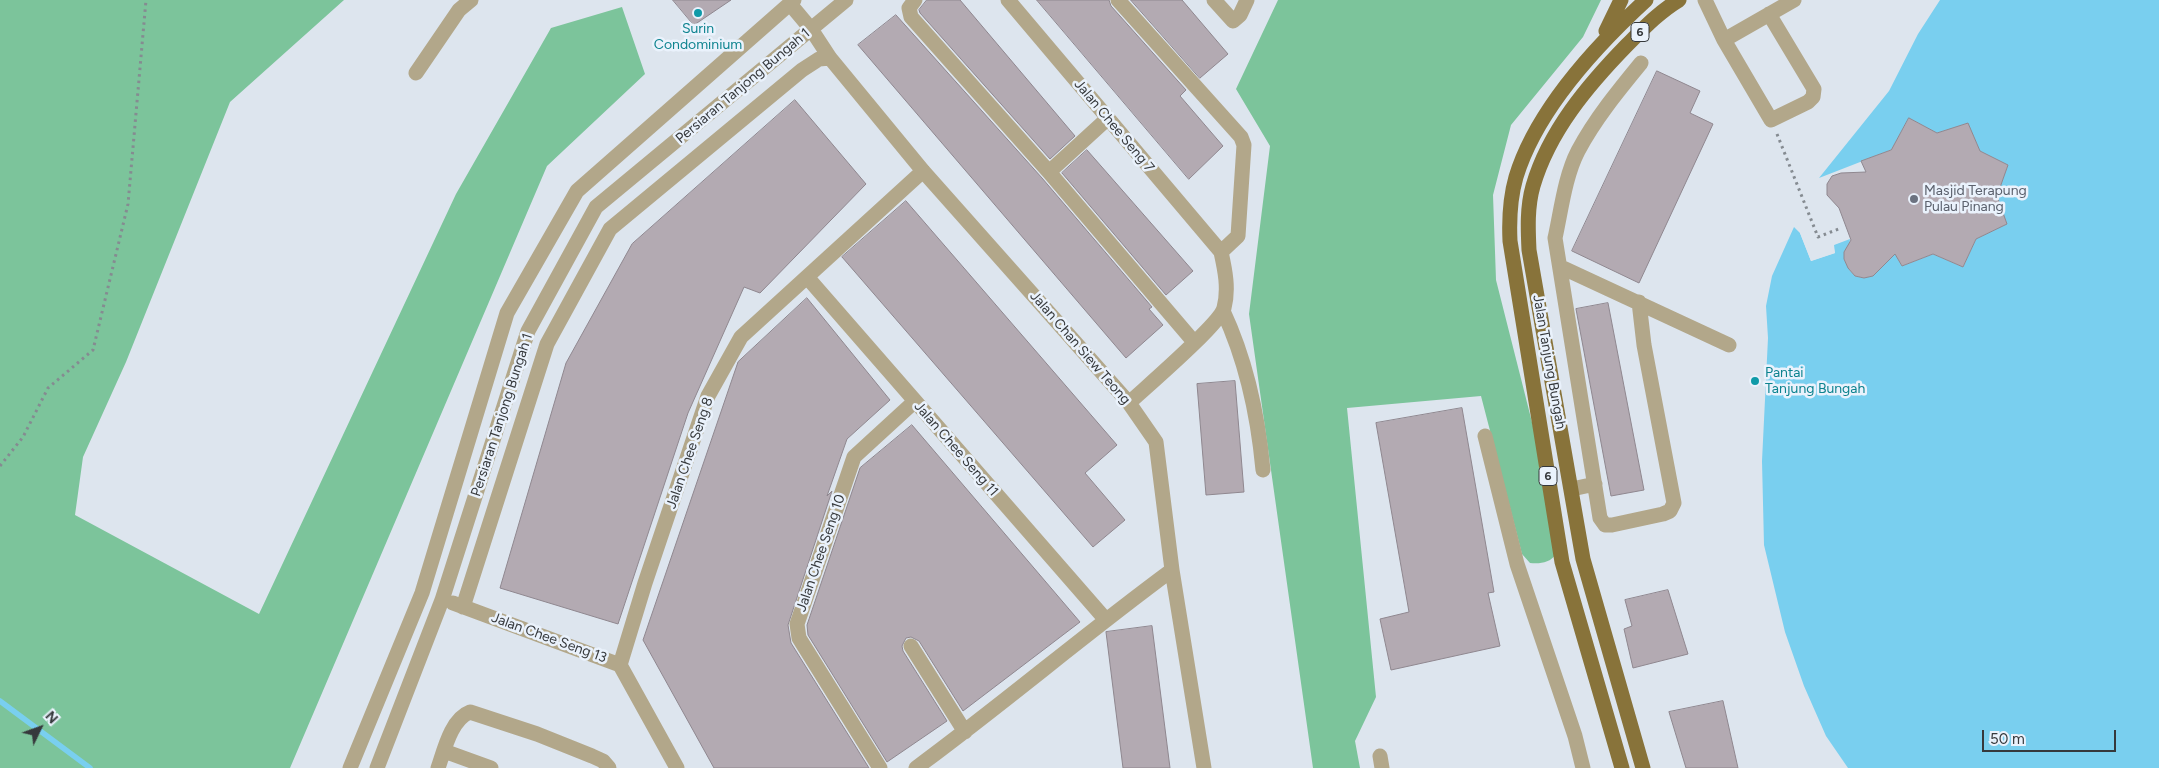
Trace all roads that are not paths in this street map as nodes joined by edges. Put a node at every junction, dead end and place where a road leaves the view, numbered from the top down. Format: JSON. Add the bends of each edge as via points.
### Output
{"nodes":[{"id":1,"x":471,"y":0,"type":"edge"},
{"id":2,"x":846,"y":0,"type":"edge"},
{"id":3,"x":915,"y":0,"type":"edge"},
{"id":4,"x":1008,"y":0,"type":"edge"},
{"id":5,"x":1118,"y":0,"type":"edge"},
{"id":6,"x":1214,"y":0,"type":"edge"},
{"id":7,"x":1247,"y":0,"type":"edge"},
{"id":8,"x":1621,"y":0,"type":"edge"},
{"id":9,"x":1646,"y":0,"type":"edge"},
{"id":10,"x":1678,"y":0,"type":"edge"},
{"id":11,"x":1794,"y":0,"type":"edge"},
{"id":12,"x":792,"y":2,"type":"edge"},
{"id":13,"x":1709,"y":2,"type":"edge"},
{"id":14,"x":1769,"y":14,"type":"junction"},
{"id":15,"x":811,"y":29,"type":"junction"},
{"id":16,"x":1724,"y":40,"type":"junction"},
{"id":17,"x":785,"y":50,"type":"junction"},
{"id":18,"x":1591,"y":56,"type":"junction"},
{"id":19,"x":830,"y":58,"type":"junction"},
{"id":20,"x":1641,"y":63,"type":"dead end"},
{"id":21,"x":802,"y":70,"type":"junction"},
{"id":22,"x":416,"y":73,"type":"dead end"},
{"id":23,"x":1108,"y":119,"type":"junction"},
{"id":24,"x":924,"y":171,"type":"junction"},
{"id":25,"x":1049,"y":172,"type":"junction"},
{"id":26,"x":1221,"y":252,"type":"junction"},
{"id":27,"x":1561,"y":266,"type":"junction"},
{"id":28,"x":807,"y":277,"type":"junction"},
{"id":29,"x":1639,"y":302,"type":"junction"},
{"id":30,"x":1223,"y":311,"type":"junction"},
{"id":31,"x":1194,"y":342,"type":"junction"},
{"id":32,"x":1730,"y":346,"type":"dead end"},
{"id":33,"x":914,"y":402,"type":"junction"},
{"id":34,"x":1129,"y":403,"type":"junction"},
{"id":35,"x":1485,"y":436,"type":"dead end"},
{"id":36,"x":1263,"y":470,"type":"dead end"},
{"id":37,"x":1595,"y":484,"type":"junction"},
{"id":38,"x":1572,"y":489,"type":"junction"},
{"id":39,"x":1172,"y":570,"type":"junction"},
{"id":40,"x":422,"y":593,"type":"junction"},
{"id":41,"x":442,"y":600,"type":"junction"},
{"id":42,"x":463,"y":607,"type":"junction"},
{"id":43,"x":1106,"y":620,"type":"junction"},
{"id":44,"x":911,"y":646,"type":"dead end"},
{"id":45,"x":620,"y":665,"type":"junction"},
{"id":46,"x":965,"y":732,"type":"junction"},
{"id":47,"x":444,"y":751,"type":"junction"},
{"id":48,"x":350,"y":768,"type":"edge"},
{"id":49,"x":377,"y":768,"type":"edge"},
{"id":50,"x":438,"y":768,"type":"edge"},
{"id":51,"x":491,"y":768,"type":"edge"},
{"id":52,"x":609,"y":768,"type":"edge"},
{"id":53,"x":677,"y":768,"type":"edge"},
{"id":54,"x":880,"y":768,"type":"edge"},
{"id":55,"x":916,"y":768,"type":"edge"},
{"id":56,"x":1204,"y":768,"type":"edge"},
{"id":57,"x":1583,"y":768,"type":"edge"},
{"id":58,"x":1622,"y":768,"type":"edge"},
{"id":59,"x":1642,"y":768,"type":"edge"}],
"edges":[{"from":1,"to":22,"type":"street","via":[[459,10]]},
{"from":2,"to":15,"type":"street","name":"Persiaran Tanjong Bungah 1"},
{"from":3,"to":25,"type":"street","via":[[909,8],[911,17]]},
{"from":4,"to":23,"type":"street","name":"Jalan Chee Seng 7"},
{"from":5,"to":26,"type":"street","via":[[1241,137],[1244,145],[1238,236]]},
{"from":6,"to":7,"type":"street","via":[[1233,20],[1240,15]]},
{"from":8,"to":18,"type":"main road"},
{"from":9,"to":18,"type":"main road","name":"Jalan Tanjung Bungah","number":"6"},
{"from":10,"to":38,"type":"main road","name":"Jalan Tanjung Bungah","number":"6","via":[[1639,33],[1575,106],[1550,144],[1531,195],[1529,250]]},
{"from":11,"to":14,"type":"street"},
{"from":12,"to":15,"type":"street","name":"Jalan Chan Siew Teong"},
{"from":12,"to":40,"type":"street","name":"Persiaran Tanjong Bungah 1","via":[[577,191],[507,313]]},
{"from":13,"to":16,"type":"street"},
{"from":14,"to":16,"type":"street"},
{"from":14,"to":16,"type":"street","via":[[1814,89],[1808,102],[1770,120]]},
{"from":15,"to":17,"type":"street","name":"Persiaran Tanjong Bungah 1"},
{"from":15,"to":19,"type":"street","name":"Jalan Chan Siew Teong"},
{"from":17,"to":21,"type":"street"},
{"from":17,"to":41,"type":"street","name":"Persiaran Tanjong Bungah 1","via":[[596,207],[528,331]]},
{"from":18,"to":58,"type":"main road","name":"Jalan Tanjung Bungah","number":"6","via":[[1533,134],[1512,196],[1510,242],[1562,562]]},
{"from":19,"to":21,"type":"street","name":"Persiaran Tanjong Bungah 1"},
{"from":19,"to":24,"type":"street","name":"Jalan Chan Siew Teong"},
{"from":20,"to":27,"type":"street","via":[[1601,113],[1577,153],[1563,197],[1555,238]]},
{"from":21,"to":42,"type":"street","name":"Persiaran Tanjong Bungah 1","via":[[610,229],[547,344]]},
{"from":23,"to":25,"type":"street"},
{"from":23,"to":26,"type":"street","name":"Jalan Chee Seng 7"},
{"from":24,"to":28,"type":"street","name":"Jalan Chee Seng 8"},
{"from":24,"to":34,"type":"street","name":"Jalan Chan Siew Teong"},
{"from":25,"to":31,"type":"street"},
{"from":26,"to":30,"type":"street","via":[[1227,291]]},
{"from":27,"to":29,"type":"street"},
{"from":27,"to":37,"type":"street"},
{"from":28,"to":33,"type":"street","name":"Jalan Chee Seng 11"},
{"from":28,"to":45,"type":"street","name":"Jalan Chee Seng 8","via":[[741,337],[708,396]]},
{"from":29,"to":32,"type":"street"},
{"from":29,"to":37,"type":"street","via":[[1674,503],[1663,514],[1605,525],[1600,518]]},
{"from":30,"to":31,"type":"street"},
{"from":30,"to":36,"type":"street","via":[[1235,337],[1252,404]]},
{"from":31,"to":34,"type":"street"},
{"from":33,"to":43,"type":"street","name":"Jalan Chee Seng 11"},
{"from":33,"to":54,"type":"street","name":"Jalan Chee Seng 10","via":[[854,458],[797,624],[800,638]]},
{"from":34,"to":39,"type":"street","name":"Jalan Chan Siew Teong","via":[[1156,442]]},
{"from":35,"to":57,"type":"street","via":[[1517,564]]},
{"from":37,"to":38,"type":"street"},
{"from":38,"to":59,"type":"main road","name":"Jalan Tanjung Bungah","number":"6","via":[[1583,559]]},
{"from":39,"to":43,"type":"street"},
{"from":39,"to":56,"type":"street","name":"Jalan Chan Siew Teong"},
{"from":40,"to":41,"type":"street","name":"Jalan Chee Seng 13"},
{"from":40,"to":48,"type":"street","name":"Persiaran Tanjong Bungah 1"},
{"from":41,"to":42,"type":"street","name":"Jalan Chee Seng 13"},
{"from":41,"to":49,"type":"street","name":"Persiaran Tanjong Bungah 1"},
{"from":42,"to":45,"type":"street","name":"Jalan Chee Seng 13"},
{"from":43,"to":46,"type":"street"},
{"from":44,"to":46,"type":"street"},
{"from":45,"to":53,"type":"street","name":"Jalan Chee Seng 13"},
{"from":46,"to":55,"type":"street"},
{"from":47,"to":50,"type":"street"},
{"from":47,"to":51,"type":"street"},
{"from":47,"to":52,"type":"street","via":[[463,714],[470,712],[592,756]]}]}
